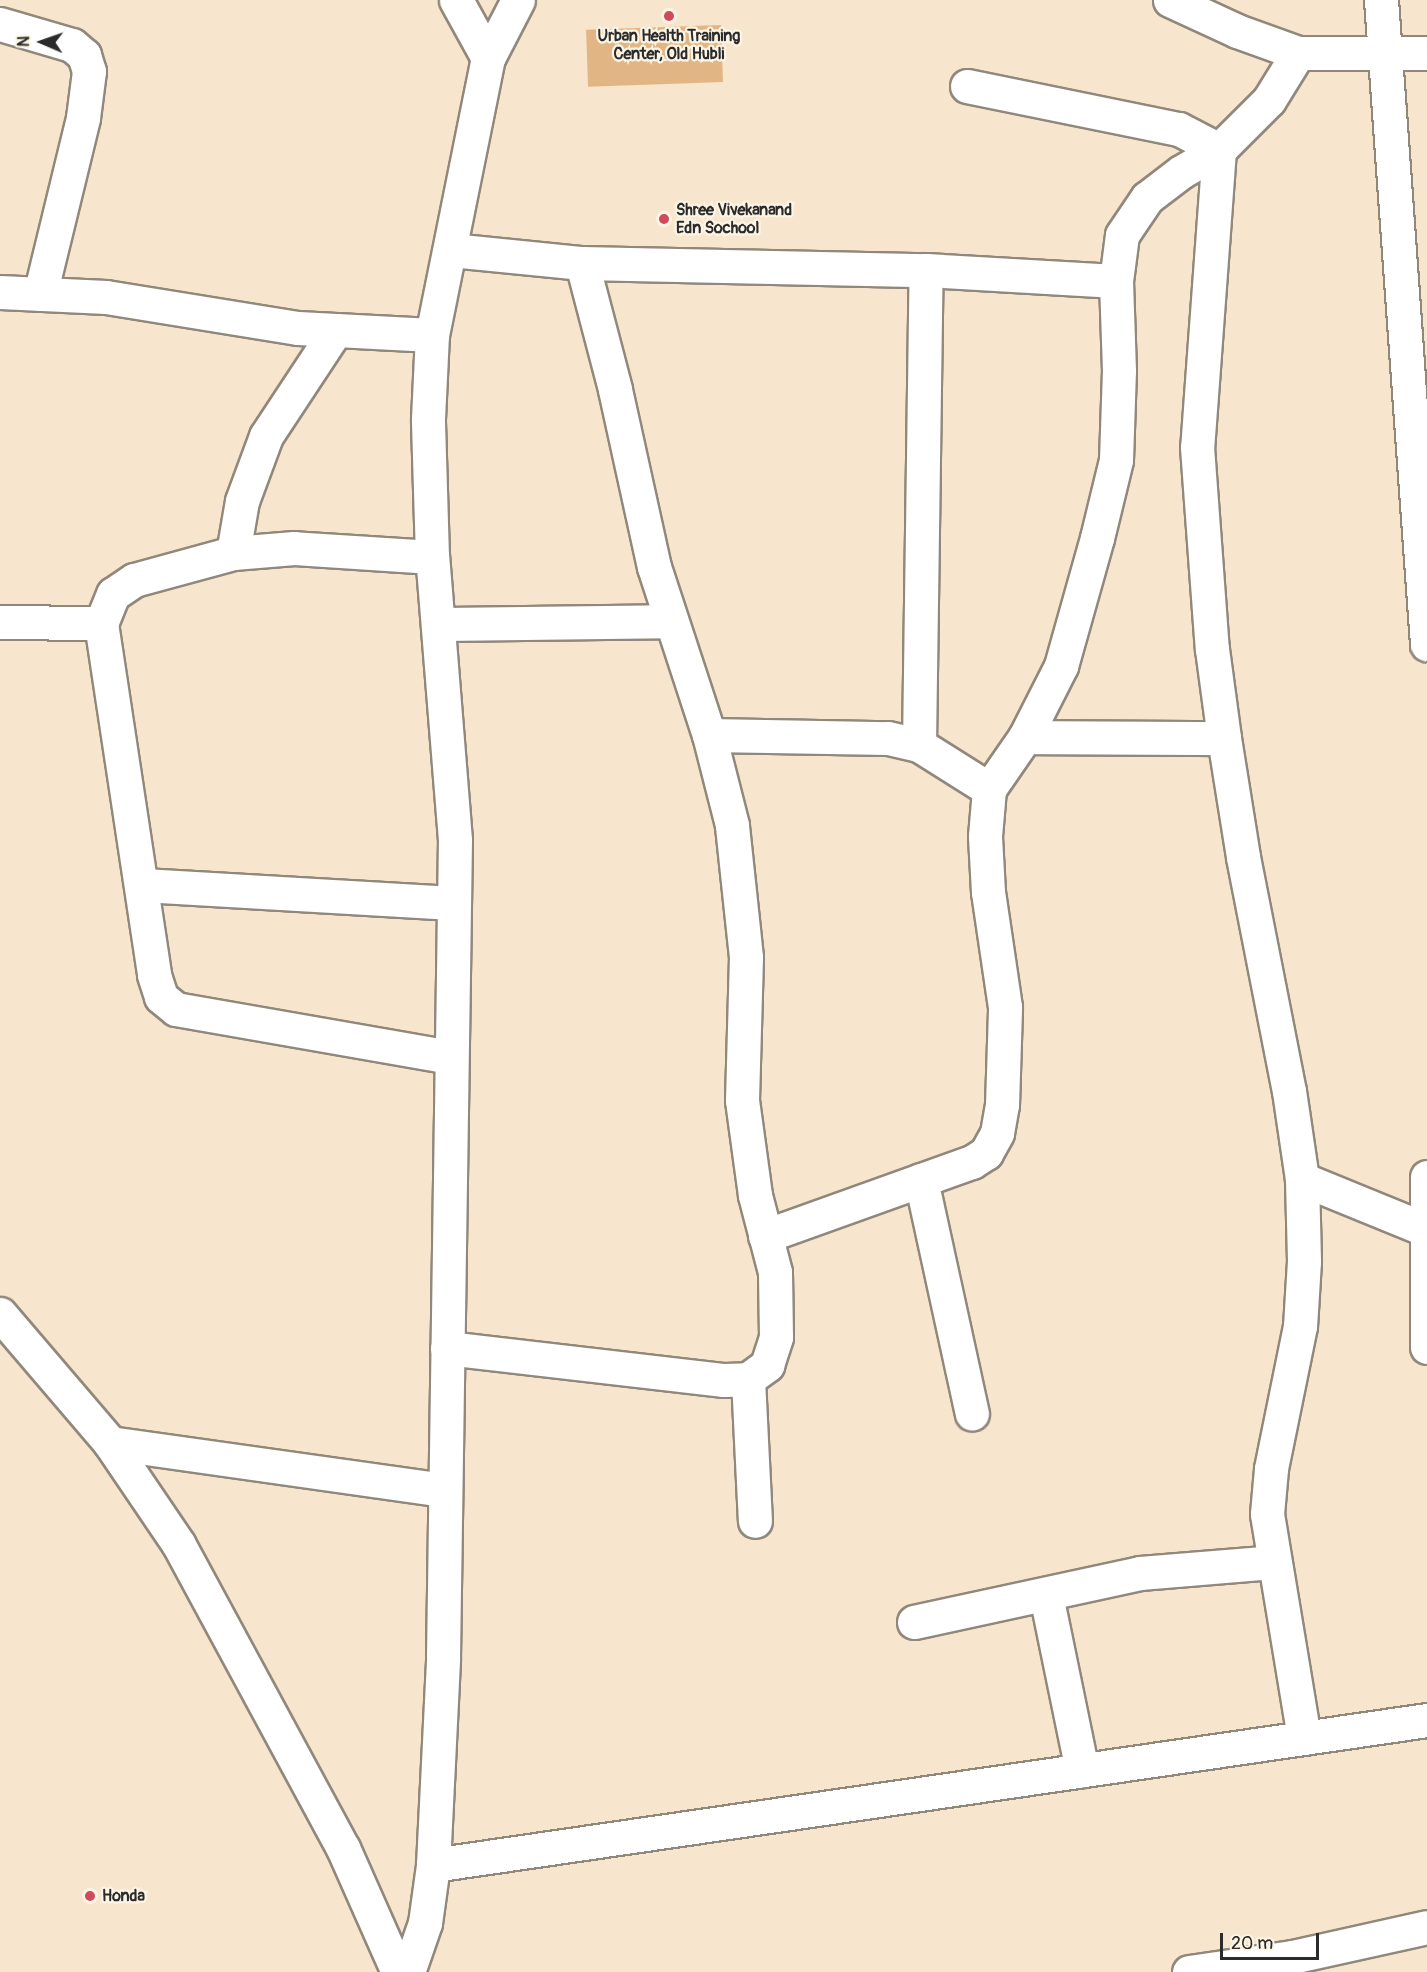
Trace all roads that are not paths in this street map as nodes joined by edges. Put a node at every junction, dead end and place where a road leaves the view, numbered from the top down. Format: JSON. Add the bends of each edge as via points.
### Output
{"nodes":[{"id":1,"x":456,"y":0,"type":"edge"},
{"id":2,"x":518,"y":0,"type":"edge"},
{"id":3,"x":1170,"y":0,"type":"edge"},
{"id":4,"x":1381,"y":0,"type":"edge"},
{"id":5,"x":0,"y":24,"type":"edge"},
{"id":6,"x":1298,"y":53,"type":"junction"},
{"id":7,"x":1427,"y":53,"type":"edge"},
{"id":8,"x":1384,"y":55,"type":"junction"},
{"id":9,"x":488,"y":58,"type":"junction"},
{"id":10,"x":967,"y":87,"type":"dead end"},
{"id":11,"x":1219,"y":150,"type":"junction"},
{"id":12,"x":451,"y":250,"type":"junction"},
{"id":13,"x":582,"y":262,"type":"junction"},
{"id":14,"x":926,"y":270,"type":"junction"},
{"id":15,"x":1116,"y":281,"type":"junction"},
{"id":16,"x":0,"y":292,"type":"edge"},
{"id":17,"x":40,"y":294,"type":"junction"},
{"id":18,"x":336,"y":330,"type":"junction"},
{"id":19,"x":432,"y":335,"type":"junction"},
{"id":20,"x":233,"y":554,"type":"junction"},
{"id":21,"x":432,"y":557,"type":"junction"},
{"id":22,"x":670,"y":621,"type":"junction"},
{"id":23,"x":0,"y":622,"type":"edge"},
{"id":24,"x":100,"y":622,"type":"junction"},
{"id":25,"x":439,"y":624,"type":"junction"},
{"id":26,"x":1427,"y":644,"type":"edge"},
{"id":27,"x":709,"y":735,"type":"junction"},
{"id":28,"x":1025,"y":737,"type":"junction"},
{"id":29,"x":1224,"y":738,"type":"junction"},
{"id":30,"x":919,"y":745,"type":"junction"},
{"id":31,"x":989,"y":789,"type":"junction"},
{"id":32,"x":142,"y":885,"type":"junction"},
{"id":33,"x":453,"y":903,"type":"junction"},
{"id":34,"x":450,"y":1057,"type":"junction"},
{"id":35,"x":1427,"y":1177,"type":"edge"},
{"id":36,"x":1302,"y":1179,"type":"junction"},
{"id":37,"x":921,"y":1180,"type":"junction"},
{"id":38,"x":1426,"y":1230,"type":"edge"},
{"id":39,"x":765,"y":1236,"type":"junction"},
{"id":40,"x":0,"y":1314,"type":"edge"},
{"id":41,"x":1427,"y":1347,"type":"edge"},
{"id":42,"x":447,"y":1348,"type":"junction"},
{"id":43,"x":748,"y":1378,"type":"junction"},
{"id":44,"x":972,"y":1414,"type":"dead end"},
{"id":45,"x":110,"y":1443,"type":"junction"},
{"id":46,"x":445,"y":1490,"type":"junction"},
{"id":47,"x":754,"y":1521,"type":"dead end"},
{"id":48,"x":1273,"y":1562,"type":"junction"},
{"id":49,"x":1046,"y":1595,"type":"junction"},
{"id":50,"x":914,"y":1622,"type":"dead end"},
{"id":51,"x":1427,"y":1720,"type":"edge"},
{"id":52,"x":1304,"y":1738,"type":"junction"},
{"id":53,"x":1082,"y":1770,"type":"junction"},
{"id":54,"x":433,"y":1865,"type":"junction"},
{"id":55,"x":1427,"y":1927,"type":"edge"},
{"id":56,"x":398,"y":1972,"type":"edge"},
{"id":57,"x":408,"y":1972,"type":"edge"},
{"id":58,"x":1188,"y":1972,"type":"edge"}],
"edges":[{"from":1,"to":9,"type":"street"},
{"from":2,"to":9,"type":"street"},
{"from":3,"to":6,"type":"street","via":[[1237,31]]},
{"from":4,"to":8,"type":"street"},
{"from":5,"to":17,"type":"street","via":[[72,45],[84,55],[89,71],[83,118]]},
{"from":6,"to":8,"type":"street"},
{"from":6,"to":11,"type":"street","via":[[1269,100]]},
{"from":7,"to":8,"type":"street"},
{"from":8,"to":26,"type":"street"},
{"from":9,"to":12,"type":"street"},
{"from":10,"to":11,"type":"street","via":[[1179,129]]},
{"from":11,"to":15,"type":"street","via":[[1147,198],[1122,235]]},
{"from":11,"to":29,"type":"street","via":[[1197,447],[1212,649]]},
{"from":12,"to":13,"type":"street"},
{"from":12,"to":19,"type":"street"},
{"from":13,"to":14,"type":"street"},
{"from":13,"to":22,"type":"street"},
{"from":14,"to":15,"type":"street"},
{"from":14,"to":30,"type":"street"},
{"from":15,"to":28,"type":"street","via":[[1116,460],[1061,666]]},
{"from":16,"to":17,"type":"street"},
{"from":17,"to":18,"type":"street","via":[[106,297],[298,328]]},
{"from":18,"to":19,"type":"street"},
{"from":18,"to":20,"type":"street","via":[[266,436],[242,501]]},
{"from":19,"to":21,"type":"street","via":[[428,419]]},
{"from":20,"to":21,"type":"street","via":[[294,548]]},
{"from":20,"to":24,"type":"street","via":[[135,580],[113,594]]},
{"from":21,"to":25,"type":"street"},
{"from":22,"to":25,"type":"street"},
{"from":22,"to":27,"type":"street"},
{"from":23,"to":24,"type":"street"},
{"from":24,"to":32,"type":"street"},
{"from":25,"to":33,"type":"street","via":[[455,840]]},
{"from":27,"to":30,"type":"street","via":[[888,738]]},
{"from":27,"to":39,"type":"street","via":[[732,825],[746,957],[742,1100],[751,1174]]},
{"from":28,"to":29,"type":"street"},
{"from":28,"to":31,"type":"street"},
{"from":29,"to":36,"type":"street"},
{"from":30,"to":31,"type":"street"},
{"from":31,"to":37,"type":"street","via":[[985,836],[988,892],[1005,1007],[1002,1105],[997,1133],[986,1152],[972,1162]]},
{"from":32,"to":33,"type":"street"},
{"from":32,"to":34,"type":"street","via":[[154,975],[161,997],[176,1009]]},
{"from":33,"to":34,"type":"street"},
{"from":34,"to":42,"type":"street"},
{"from":35,"to":38,"type":"street"},
{"from":36,"to":38,"type":"street"},
{"from":36,"to":48,"type":"street","via":[[1304,1261],[1300,1326],[1271,1469],[1267,1514]]},
{"from":37,"to":39,"type":"street"},
{"from":37,"to":44,"type":"street"},
{"from":38,"to":41,"type":"street"},
{"from":39,"to":43,"type":"street","via":[[775,1272],[776,1337],[767,1365]]},
{"from":40,"to":45,"type":"street"},
{"from":42,"to":43,"type":"street","via":[[724,1380]]},
{"from":42,"to":46,"type":"street"},
{"from":43,"to":47,"type":"street"},
{"from":45,"to":46,"type":"street"},
{"from":45,"to":56,"type":"street","via":[[185,1555],[343,1848]]},
{"from":46,"to":54,"type":"street","via":[[443,1657]]},
{"from":48,"to":49,"type":"street","via":[[1140,1573]]},
{"from":48,"to":52,"type":"street"},
{"from":49,"to":50,"type":"street"},
{"from":49,"to":53,"type":"street"},
{"from":51,"to":52,"type":"street"},
{"from":52,"to":53,"type":"street"},
{"from":53,"to":54,"type":"street"},
{"from":54,"to":57,"type":"street","via":[[425,1923]]},
{"from":55,"to":58,"type":"street","via":[[1292,1958]]}]}
